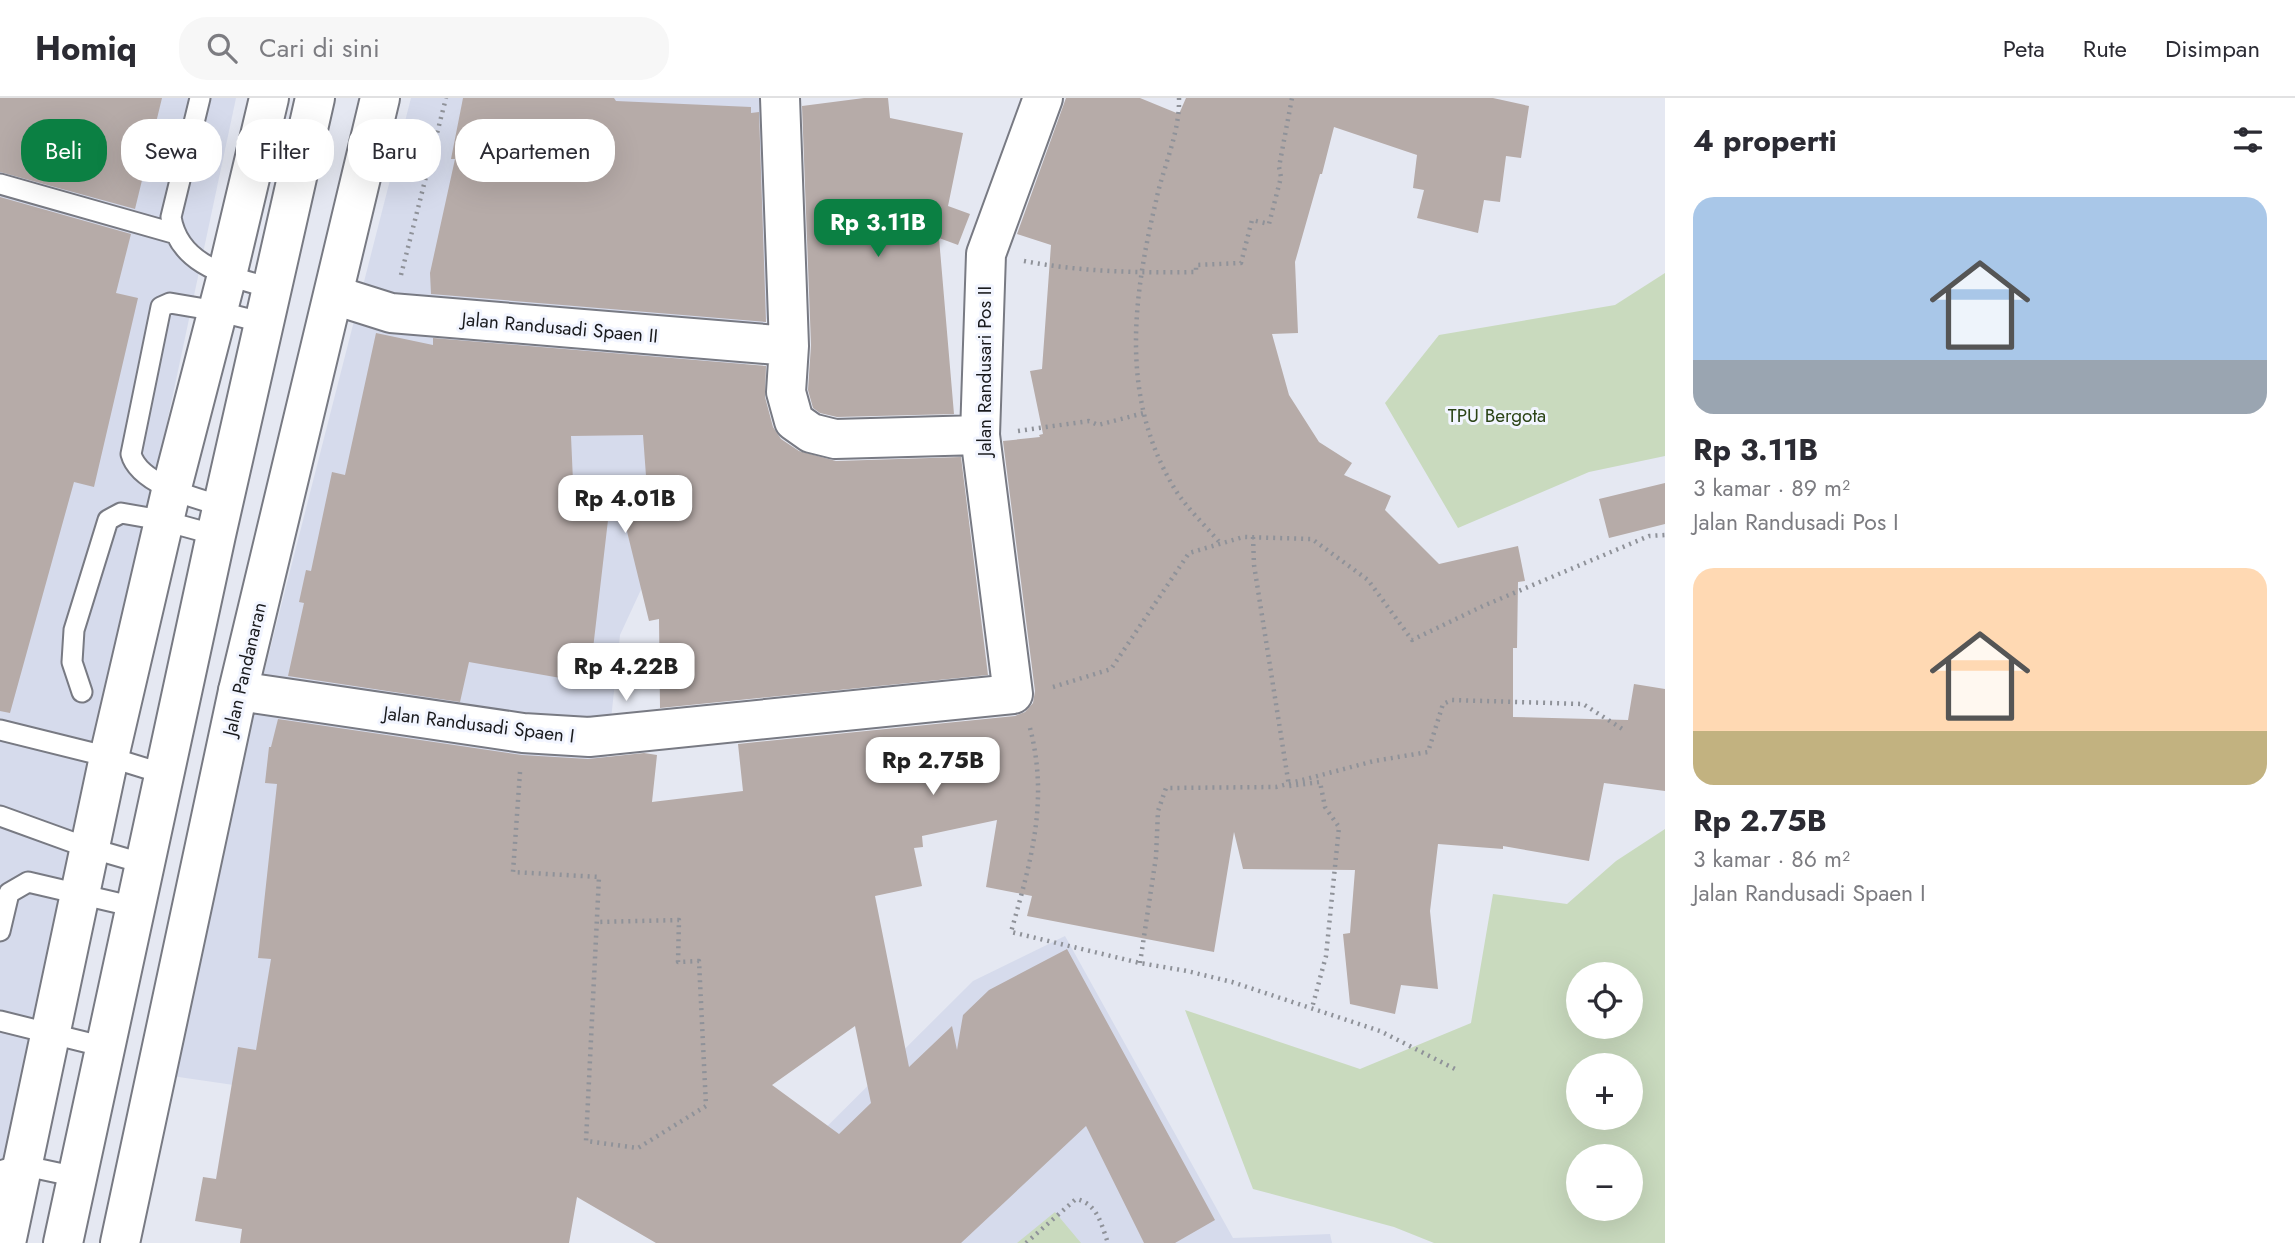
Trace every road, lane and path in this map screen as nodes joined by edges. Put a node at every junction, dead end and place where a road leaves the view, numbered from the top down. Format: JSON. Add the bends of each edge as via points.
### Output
{"nodes":[{"id":1,"x":200,"y":98,"type":"edge"},
{"id":2,"x":269,"y":98,"type":"edge"},
{"id":3,"x":315,"y":98,"type":"edge"},
{"id":4,"x":380,"y":98,"type":"edge"},
{"id":5,"x":446,"y":98,"type":"edge"},
{"id":6,"x":780,"y":98,"type":"edge"},
{"id":7,"x":1043,"y":98,"type":"edge"},
{"id":8,"x":1179,"y":98,"type":"edge"},
{"id":9,"x":1292,"y":98,"type":"edge"},
{"id":10,"x":0,"y":184,"type":"edge"},
{"id":11,"x":173,"y":233,"type":"junction"},
{"id":12,"x":986,"y":254,"type":"junction"},
{"id":13,"x":1142,"y":273,"type":"junction"},
{"id":14,"x":228,"y":275,"type":"junction"},
{"id":15,"x":334,"y":295,"type":"junction"},
{"id":16,"x":269,"y":306,"type":"junction"},
{"id":17,"x":217,"y":311,"type":"junction"},
{"id":18,"x":391,"y":313,"type":"junction"},
{"id":19,"x":789,"y":346,"type":"junction"},
{"id":20,"x":1144,"y":413,"type":"junction"},
{"id":21,"x":980,"y":435,"type":"junction"},
{"id":22,"x":169,"y":506,"type":"junction"},
{"id":23,"x":219,"y":521,"type":"junction"},
{"id":24,"x":1665,"y":535,"type":"edge"},
{"id":25,"x":1253,"y":537,"type":"junction"},
{"id":26,"x":1221,"y":544,"type":"junction"},
{"id":27,"x":238,"y":691,"type":"junction"},
{"id":28,"x":82,"y":692,"type":"dead end"},
{"id":29,"x":1013,"y":694,"type":"junction"},
{"id":30,"x":0,"y":730,"type":"edge"},
{"id":31,"x":1623,"y":730,"type":"dead end"},
{"id":32,"x":523,"y":733,"type":"junction"},
{"id":33,"x":109,"y":757,"type":"junction"},
{"id":34,"x":164,"y":774,"type":"junction"},
{"id":35,"x":1288,"y":783,"type":"junction"},
{"id":36,"x":0,"y":816,"type":"edge"},
{"id":37,"x":90,"y":848,"type":"junction"},
{"id":38,"x":145,"y":864,"type":"junction"},
{"id":39,"x":80,"y":892,"type":"junction"},
{"id":40,"x":135,"y":907,"type":"junction"},
{"id":41,"x":596,"y":922,"type":"junction"},
{"id":42,"x":0,"y":931,"type":"edge"},
{"id":43,"x":1140,"y":963,"type":"junction"},
{"id":44,"x":1312,"y":1008,"type":"junction"},
{"id":45,"x":0,"y":1021,"type":"edge"},
{"id":46,"x":51,"y":1034,"type":"junction"},
{"id":47,"x":104,"y":1047,"type":"junction"},
{"id":48,"x":1460,"y":1070,"type":"dead end"},
{"id":49,"x":11,"y":1168,"type":"edge"},
{"id":50,"x":77,"y":1177,"type":"junction"},
{"id":51,"x":6,"y":1243,"type":"edge"},
{"id":52,"x":62,"y":1243,"type":"edge"},
{"id":53,"x":120,"y":1243,"type":"edge"},
{"id":54,"x":1026,"y":1243,"type":"edge"},
{"id":55,"x":1108,"y":1243,"type":"edge"}],
"edges":[{"from":1,"to":11,"type":"lane","via":[[171,217]]},
{"from":2,"to":14,"type":"street"},
{"from":3,"to":16,"type":"street"},
{"from":4,"to":15,"type":"street","name":"Jalan Pandanaran"},
{"from":5,"to":18,"type":"path"},
{"from":6,"to":19,"type":"street"},
{"from":7,"to":12,"type":"street","name":"Jalan Randusari Pos II"},
{"from":8,"to":13,"type":"path","via":[[1179,118],[1161,178]]},
{"from":9,"to":13,"type":"path","via":[[1269,224],[1252,220],[1241,263],[1196,265],[1196,272]]},
{"from":10,"to":11,"type":"lane"},
{"from":11,"to":14,"type":"lane","via":[[191,256]]},
{"from":12,"to":13,"type":"path","via":[[1044,265]]},
{"from":12,"to":21,"type":"street","name":"Jalan Randusari Pos II"},
{"from":13,"to":20,"type":"path","via":[[1135,358]]},
{"from":14,"to":16,"type":"lane"},
{"from":14,"to":17,"type":"street"},
{"from":15,"to":18,"type":"street","name":"Jalan Randusadi Spaen II"},
{"from":15,"to":27,"type":"street","name":"Jalan Pandanaran"},
{"from":16,"to":17,"type":"lane"},
{"from":16,"to":23,"type":"street"},
{"from":17,"to":22,"type":"street"},
{"from":17,"to":22,"type":"lane","via":[[170,303],[161,307],[131,454]]},
{"from":18,"to":19,"type":"street","name":"Jalan Randusadi Spaen II"},
{"from":19,"to":21,"type":"street","via":[[786,392],[794,421],[811,433],[835,439]]},
{"from":20,"to":21,"type":"path","via":[[1098,425],[1088,421]]},
{"from":20,"to":26,"type":"path","via":[[1146,429],[1173,488]]},
{"from":21,"to":29,"type":"street","name":"Jalan Randusari Pos II"},
{"from":22,"to":23,"type":"lane"},
{"from":22,"to":23,"type":"lane"},
{"from":22,"to":28,"type":"lane","via":[[121,513],[108,520],[74,630],[72,662]]},
{"from":22,"to":33,"type":"street"},
{"from":23,"to":34,"type":"street"},
{"from":24,"to":25,"type":"path","via":[[1649,536],[1412,640],[1368,580],[1312,539]]},
{"from":25,"to":26,"type":"path"},
{"from":25,"to":35,"type":"path"},
{"from":26,"to":29,"type":"path","via":[[1189,553],[1111,669]]},
{"from":27,"to":32,"type":"street","name":"Jalan Randusadi Spaen I"},
{"from":27,"to":53,"type":"street","name":"Jalan Pandanaran"},
{"from":29,"to":32,"type":"street","name":"Jalan Randusadi Spaen I","via":[[589,737]]},
{"from":29,"to":43,"type":"path","via":[[1030,727],[1038,757],[1039,790],[1031,864],[1010,932]]},
{"from":30,"to":33,"type":"lane"},
{"from":31,"to":35,"type":"path","via":[[1583,704],[1452,700],[1443,704],[1428,752]]},
{"from":32,"to":41,"type":"path","via":[[513,872],[599,877]]},
{"from":33,"to":34,"type":"lane"},
{"from":33,"to":37,"type":"street"},
{"from":34,"to":38,"type":"street"},
{"from":35,"to":43,"type":"path","via":[[1276,788],[1166,788],[1157,811],[1156,857]]},
{"from":35,"to":44,"type":"path","via":[[1321,782],[1325,807],[1339,827],[1326,956]]},
{"from":36,"to":37,"type":"lane"},
{"from":37,"to":38,"type":"lane"},
{"from":37,"to":39,"type":"street"},
{"from":38,"to":40,"type":"street"},
{"from":39,"to":40,"type":"lane"},
{"from":39,"to":42,"type":"lane","via":[[28,882],[9,893]]},
{"from":39,"to":46,"type":"street"},
{"from":40,"to":47,"type":"street"},
{"from":41,"to":41,"type":"path","via":[[586,1141],[638,1148],[706,1106],[699,961],[678,961],[680,920]]},
{"from":43,"to":44,"type":"path","via":[[1186,971]]},
{"from":44,"to":48,"type":"path","via":[[1380,1031]]},
{"from":45,"to":46,"type":"lane"},
{"from":46,"to":47,"type":"lane"},
{"from":46,"to":49,"type":"street"},
{"from":47,"to":50,"type":"street"},
{"from":49,"to":50,"type":"lane"},
{"from":49,"to":51,"type":"street"},
{"from":50,"to":52,"type":"street"},
{"from":54,"to":55,"type":"path","via":[[1076,1199],[1095,1208]]}]}
